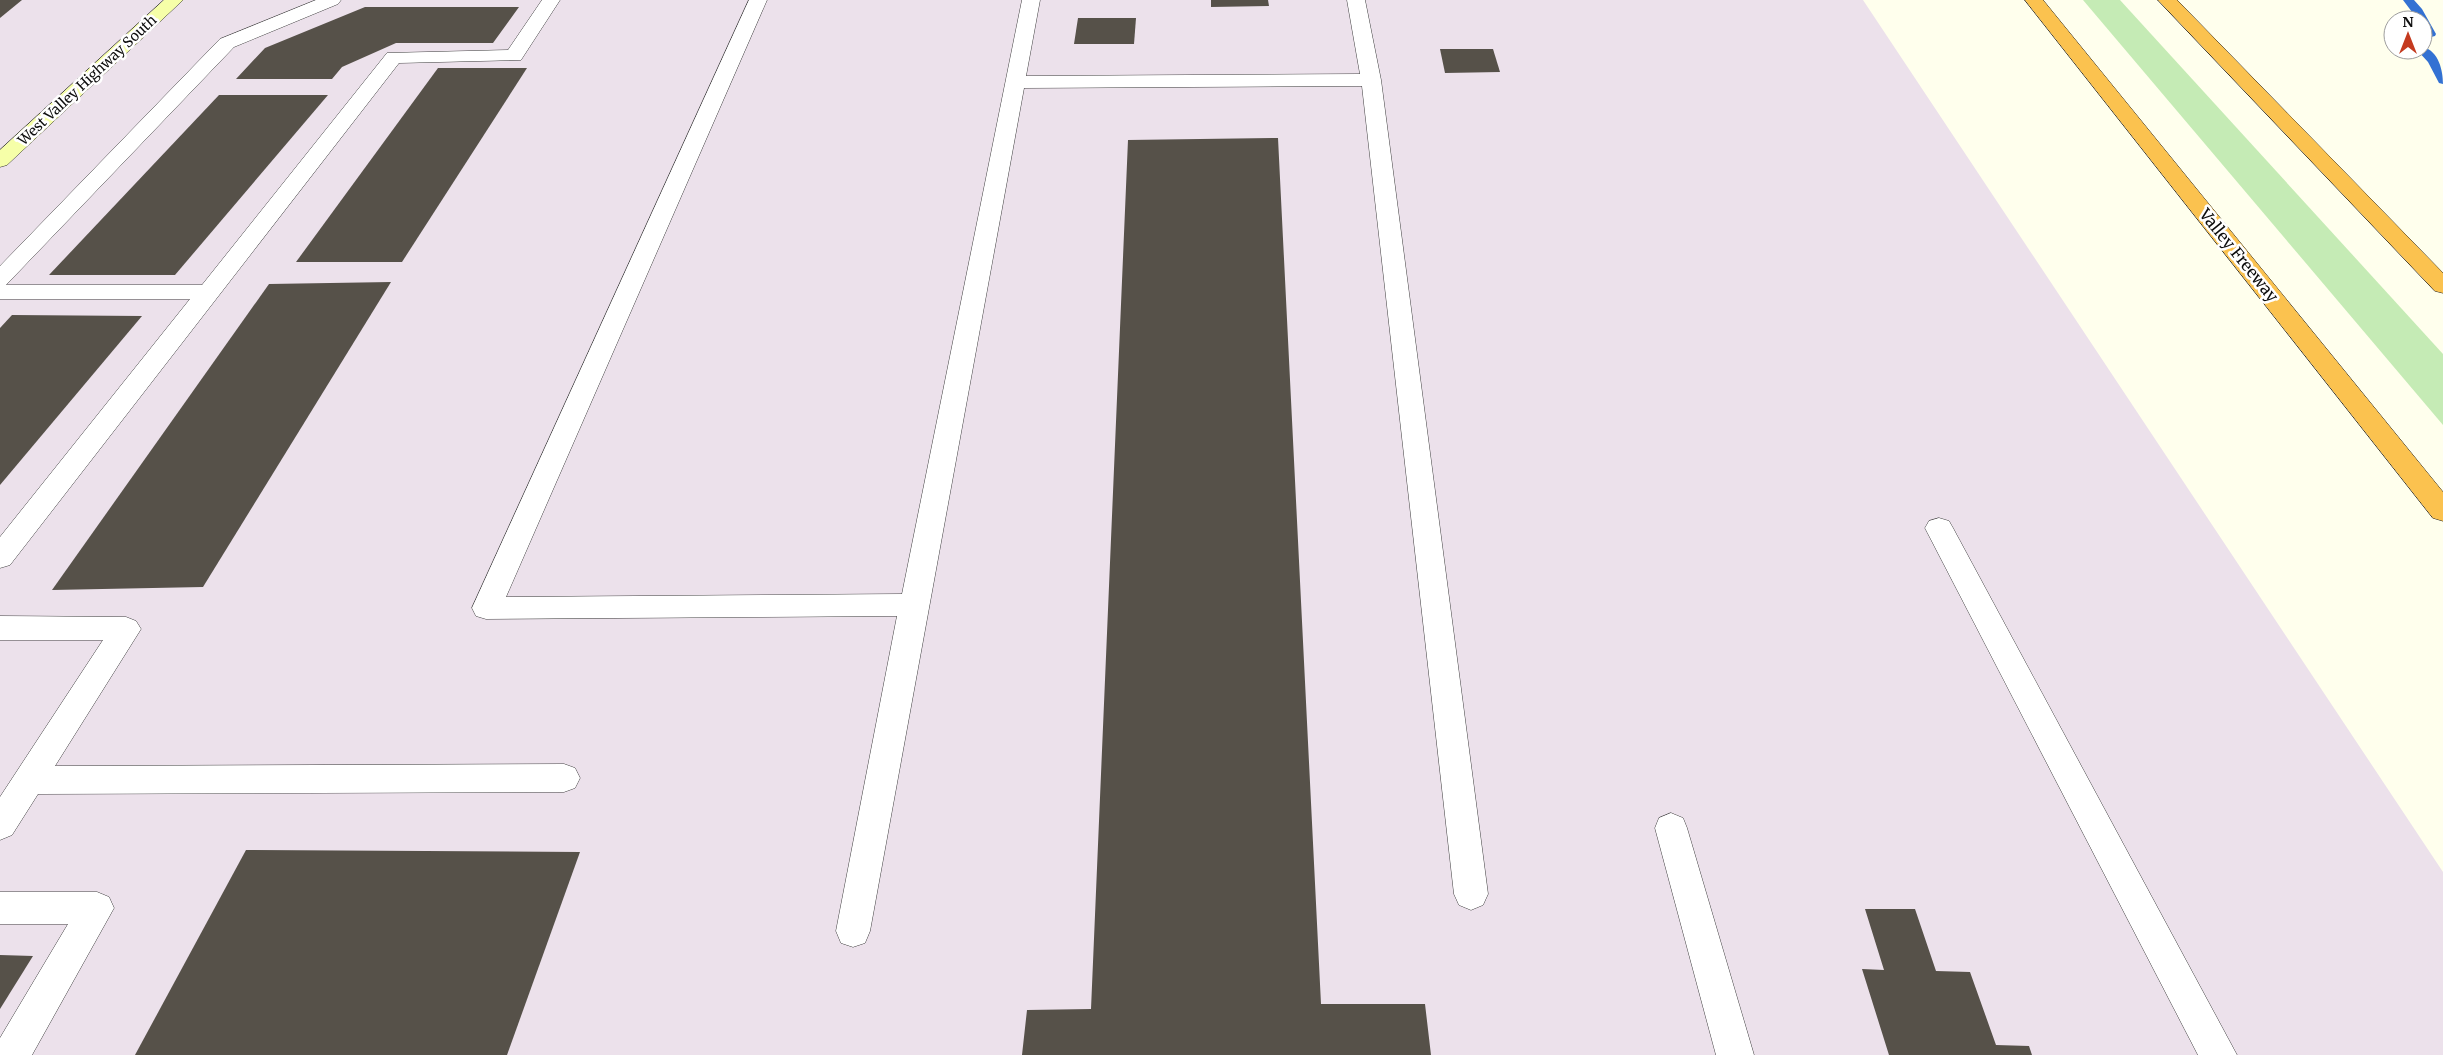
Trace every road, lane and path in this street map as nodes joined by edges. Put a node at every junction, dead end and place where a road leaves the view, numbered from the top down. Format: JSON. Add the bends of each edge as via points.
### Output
{"nodes":[{"id":1,"x":174,"y":0,"type":"edge"},
{"id":2,"x":332,"y":0,"type":"edge"},
{"id":3,"x":551,"y":0,"type":"edge"},
{"id":4,"x":758,"y":0,"type":"edge"},
{"id":5,"x":1031,"y":0,"type":"edge"},
{"id":6,"x":1356,"y":0,"type":"edge"},
{"id":7,"x":2034,"y":0,"type":"edge"},
{"id":8,"x":2167,"y":0,"type":"edge"},
{"id":9,"x":1371,"y":80,"type":"junction"},
{"id":10,"x":1016,"y":82,"type":"junction"},
{"id":11,"x":0,"y":161,"type":"edge"},
{"id":12,"x":0,"y":279,"type":"edge"},
{"id":13,"x":2443,"y":286,"type":"edge"},
{"id":14,"x":0,"y":292,"type":"edge"},
{"id":15,"x":209,"y":292,"type":"junction"},
{"id":16,"x":2443,"y":511,"type":"edge"},
{"id":17,"x":1939,"y":528,"type":"dead end"},
{"id":18,"x":0,"y":557,"type":"edge"},
{"id":19,"x":914,"y":605,"type":"junction"},
{"id":20,"x":0,"y":628,"type":"edge"},
{"id":21,"x":564,"y":778,"type":"dead end"},
{"id":22,"x":29,"y":780,"type":"junction"},
{"id":23,"x":0,"y":825,"type":"edge"},
{"id":24,"x":1671,"y":828,"type":"dead end"},
{"id":25,"x":1471,"y":894,"type":"dead end"},
{"id":26,"x":0,"y":908,"type":"edge"},
{"id":27,"x":853,"y":931,"type":"dead end"},
{"id":28,"x":11,"y":1055,"type":"edge"},
{"id":29,"x":1735,"y":1055,"type":"edge"},
{"id":30,"x":2218,"y":1055,"type":"edge"}],
"edges":[{"from":1,"to":11,"type":"main road","name":"West Valley Highway South"},
{"from":2,"to":12,"type":"lane","via":[[226,43]]},
{"from":3,"to":15,"type":"lane","via":[[514,56],[394,58]]},
{"from":4,"to":19,"type":"lane","via":[[486,608]]},
{"from":5,"to":10,"type":"lane"},
{"from":6,"to":9,"type":"lane"},
{"from":7,"to":16,"type":"highway","name":"Valley Freeway"},
{"from":8,"to":13,"type":"highway"},
{"from":9,"to":10,"type":"lane"},
{"from":9,"to":25,"type":"lane"},
{"from":10,"to":19,"type":"lane"},
{"from":14,"to":15,"type":"lane"},
{"from":15,"to":18,"type":"lane"},
{"from":17,"to":30,"type":"lane"},
{"from":19,"to":27,"type":"lane"},
{"from":20,"to":22,"type":"lane","via":[[126,629]]},
{"from":21,"to":22,"type":"lane"},
{"from":22,"to":23,"type":"lane"},
{"from":24,"to":29,"type":"lane"},
{"from":26,"to":28,"type":"lane","via":[[97,908]]}]}
